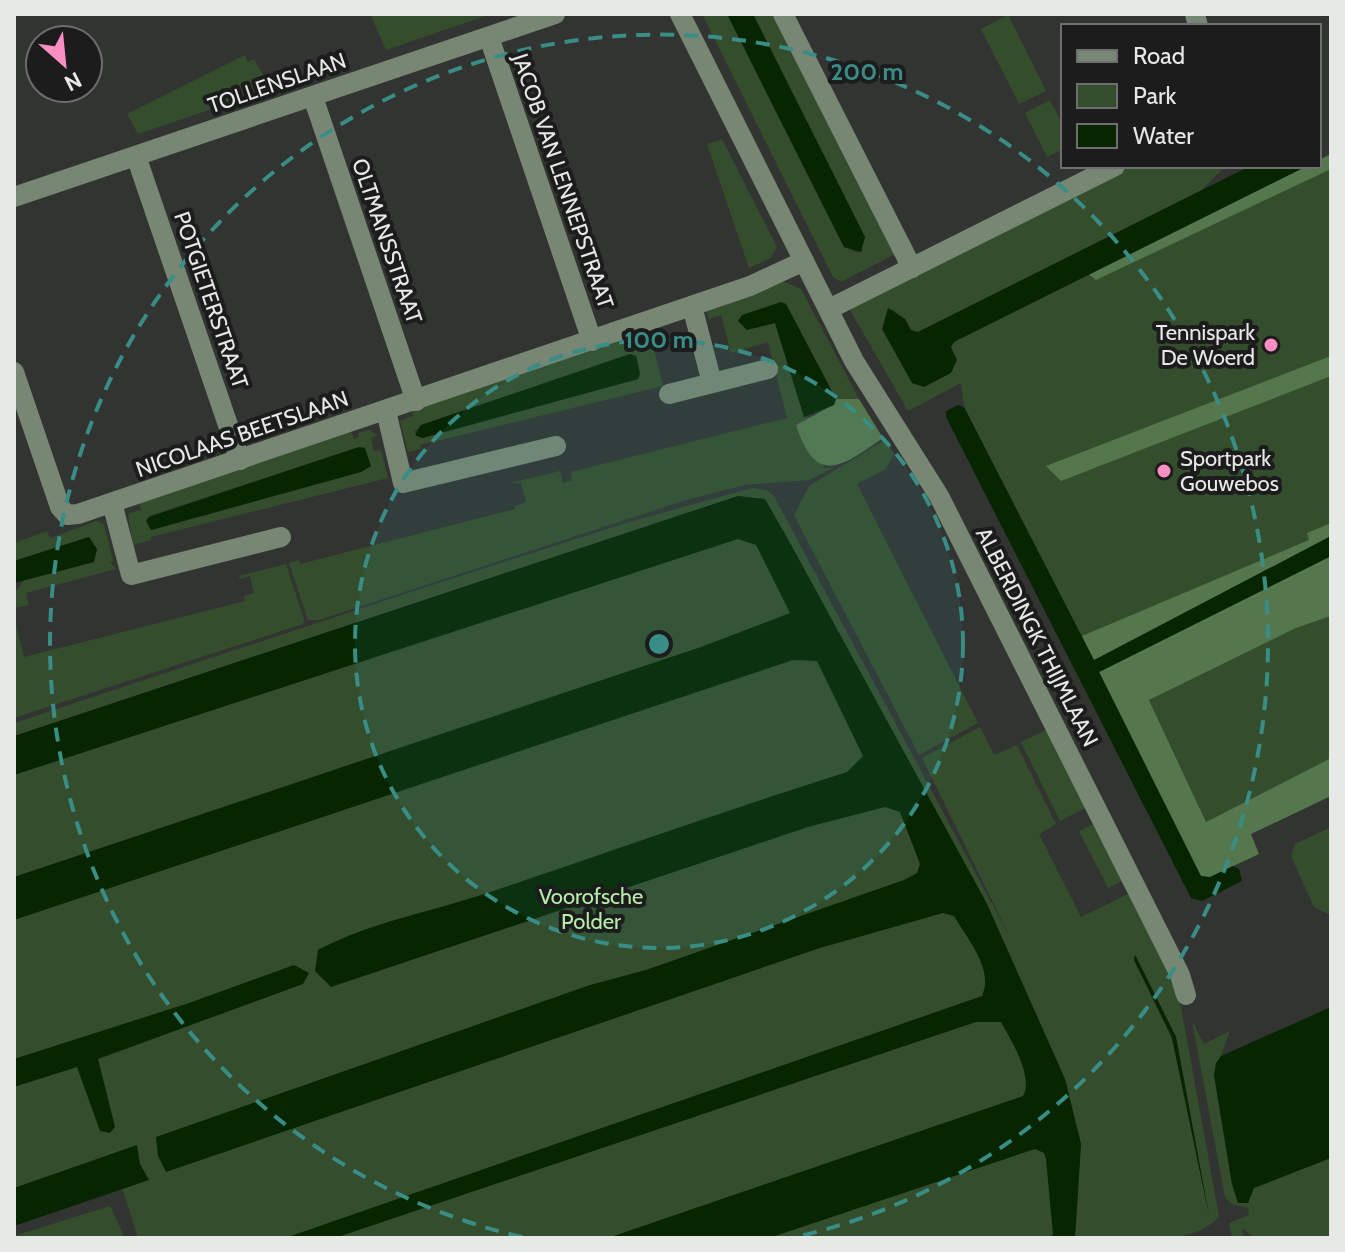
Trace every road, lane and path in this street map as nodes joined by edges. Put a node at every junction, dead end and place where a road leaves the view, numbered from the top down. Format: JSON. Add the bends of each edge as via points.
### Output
{"nodes":[{"id":1,"x":555,"y":14,"type":"edge"},
{"id":2,"x":680,"y":14,"type":"edge"},
{"id":3,"x":783,"y":14,"type":"edge"},
{"id":4,"x":489,"y":37,"type":"junction"},
{"id":5,"x":313,"y":97,"type":"junction"},
{"id":6,"x":136,"y":156,"type":"junction"},
{"id":7,"x":1111,"y":168,"type":"edge"},
{"id":8,"x":14,"y":197,"type":"edge"},
{"id":9,"x":804,"y":261,"type":"junction"},
{"id":10,"x":912,"y":268,"type":"junction"},
{"id":11,"x":692,"y":306,"type":"junction"},
{"id":12,"x":829,"y":309,"type":"junction"},
{"id":13,"x":592,"y":341,"type":"junction"},
{"id":14,"x":768,"y":369,"type":"dead end"},
{"id":15,"x":14,"y":372,"type":"edge"},
{"id":16,"x":712,"y":383,"type":"junction"},
{"id":17,"x":669,"y":394,"type":"dead end"},
{"id":18,"x":416,"y":401,"type":"junction"},
{"id":19,"x":386,"y":411,"type":"junction"},
{"id":20,"x":556,"y":446,"type":"dead end"},
{"id":21,"x":240,"y":460,"type":"junction"},
{"id":22,"x":112,"y":503,"type":"junction"},
{"id":23,"x":281,"y":537,"type":"dead end"},
{"id":24,"x":1186,"y":995,"type":"dead end"}],
"edges":[{"from":1,"to":4,"type":"street","name":"TOLLENSLAAN"},
{"from":2,"to":9,"type":"street","name":"ALBERDINGK THIJMLAAN"},
{"from":3,"to":10,"type":"street"},
{"from":4,"to":5,"type":"street","name":"TOLLENSLAAN"},
{"from":4,"to":13,"type":"street","name":"JACOB VAN LENNEPSTRAAT"},
{"from":5,"to":6,"type":"street","name":"TOLLENSLAAN"},
{"from":5,"to":18,"type":"street","name":"OLTMANSSTRAAT"},
{"from":6,"to":8,"type":"street","name":"TOLLENSLAAN"},
{"from":6,"to":21,"type":"street","name":"POTGIETERSTRAAT"},
{"from":7,"to":10,"type":"street"},
{"from":9,"to":11,"type":"street","name":"NICOLAAS BEETSLAAN"},
{"from":9,"to":12,"type":"street","name":"ALBERDINGK THIJMLAAN"},
{"from":10,"to":12,"type":"street"},
{"from":11,"to":13,"type":"street","name":"NICOLAAS BEETSLAAN"},
{"from":11,"to":16,"type":"street"},
{"from":12,"to":24,"type":"street","name":"ALBERDINGK THIJMLAAN","via":[[854,361],[939,496]]},
{"from":13,"to":18,"type":"street","name":"NICOLAAS BEETSLAAN"},
{"from":14,"to":16,"type":"street"},
{"from":15,"to":22,"type":"street","name":"NICOLAAS BEETSLAAN","via":[[60,507],[67,515]]},
{"from":16,"to":17,"type":"street"},
{"from":18,"to":19,"type":"street","name":"NICOLAAS BEETSLAAN"},
{"from":19,"to":20,"type":"street","via":[[403,483]]},
{"from":19,"to":21,"type":"street","name":"NICOLAAS BEETSLAAN"},
{"from":21,"to":22,"type":"street","name":"NICOLAAS BEETSLAAN"},
{"from":22,"to":23,"type":"street","via":[[131,575]]}]}
